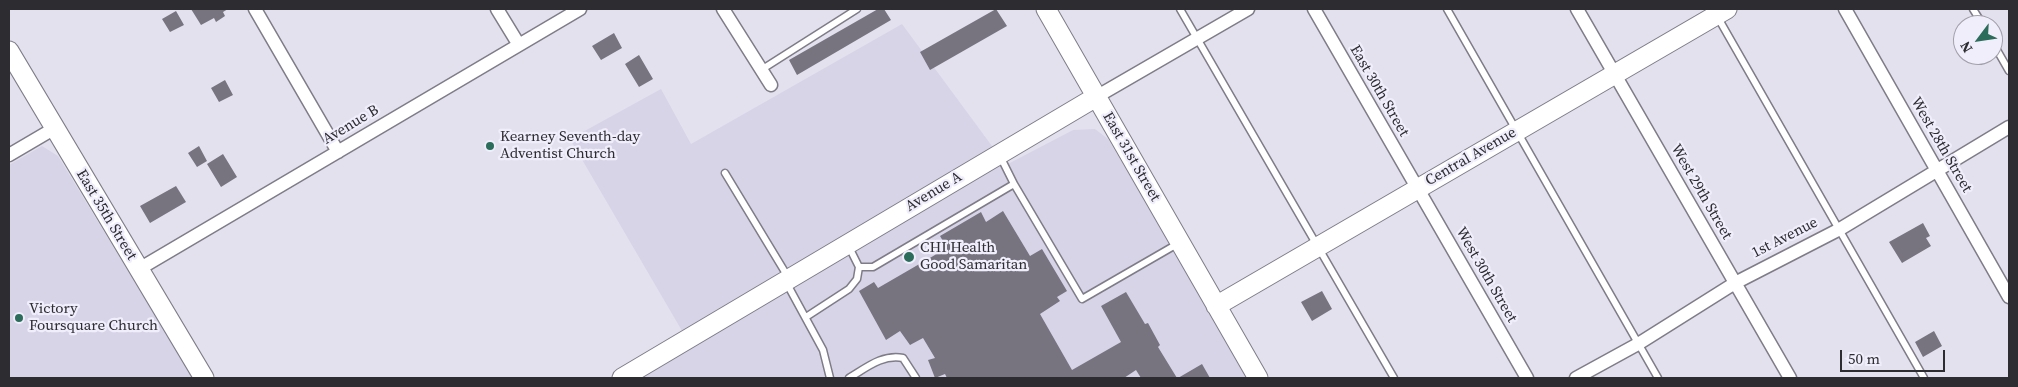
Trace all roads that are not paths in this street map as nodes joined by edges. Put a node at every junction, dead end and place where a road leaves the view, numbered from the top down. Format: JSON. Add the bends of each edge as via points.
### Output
{"nodes":[{"id":1,"x":255,"y":9,"type":"edge"},
{"id":2,"x":497,"y":9,"type":"edge"},
{"id":3,"x":580,"y":9,"type":"edge"},
{"id":4,"x":724,"y":9,"type":"edge"},
{"id":5,"x":857,"y":9,"type":"edge"},
{"id":6,"x":1046,"y":9,"type":"edge"},
{"id":7,"x":1180,"y":9,"type":"edge"},
{"id":8,"x":1248,"y":9,"type":"edge"},
{"id":9,"x":1314,"y":9,"type":"edge"},
{"id":10,"x":1448,"y":9,"type":"edge"},
{"id":11,"x":1577,"y":9,"type":"edge"},
{"id":12,"x":1845,"y":9,"type":"edge"},
{"id":13,"x":1719,"y":11,"type":"edge"},
{"id":14,"x":1197,"y":38,"type":"junction"},
{"id":15,"x":518,"y":45,"type":"junction"},
{"id":16,"x":9,"y":51,"type":"edge"},
{"id":17,"x":761,"y":70,"type":"junction"},
{"id":18,"x":1614,"y":74,"type":"junction"},
{"id":19,"x":771,"y":85,"type":"dead end"},
{"id":20,"x":1096,"y":97,"type":"junction"},
{"id":21,"x":2009,"y":127,"type":"edge"},
{"id":22,"x":55,"y":128,"type":"junction"},
{"id":23,"x":1517,"y":130,"type":"junction"},
{"id":24,"x":338,"y":152,"type":"junction"},
{"id":25,"x":998,"y":153,"type":"junction"},
{"id":26,"x":9,"y":156,"type":"edge"},
{"id":27,"x":1938,"y":172,"type":"junction"},
{"id":28,"x":725,"y":173,"type":"dead end"},
{"id":29,"x":1014,"y":184,"type":"junction"},
{"id":30,"x":1417,"y":188,"type":"junction"},
{"id":31,"x":1840,"y":229,"type":"junction"},
{"id":32,"x":1180,"y":242,"type":"junction"},
{"id":33,"x":848,"y":243,"type":"junction"},
{"id":34,"x":1319,"y":246,"type":"junction"},
{"id":35,"x":859,"y":267,"type":"junction"},
{"id":36,"x":139,"y":269,"type":"junction"},
{"id":37,"x":787,"y":279,"type":"junction"},
{"id":38,"x":1735,"y":283,"type":"junction"},
{"id":39,"x":2009,"y":297,"type":"edge"},
{"id":40,"x":1216,"y":306,"type":"junction"},
{"id":41,"x":806,"y":317,"type":"junction"},
{"id":42,"x":1638,"y":344,"type":"junction"},
{"id":43,"x":204,"y":378,"type":"edge"},
{"id":44,"x":622,"y":378,"type":"edge"},
{"id":45,"x":830,"y":378,"type":"edge"},
{"id":46,"x":849,"y":378,"type":"edge"},
{"id":47,"x":916,"y":378,"type":"edge"},
{"id":48,"x":1258,"y":378,"type":"edge"},
{"id":49,"x":1394,"y":378,"type":"edge"},
{"id":50,"x":1527,"y":378,"type":"edge"},
{"id":51,"x":1576,"y":378,"type":"edge"},
{"id":52,"x":1658,"y":378,"type":"edge"},
{"id":53,"x":1790,"y":378,"type":"edge"},
{"id":54,"x":1924,"y":378,"type":"edge"}],
"edges":[{"from":1,"to":24,"type":"street"},
{"from":2,"to":15,"type":"street"},
{"from":3,"to":15,"type":"street","name":"Avenue B"},
{"from":4,"to":17,"type":"street"},
{"from":5,"to":17,"type":"lane"},
{"from":6,"to":20,"type":"street","name":"East 31st Street"},
{"from":7,"to":14,"type":"lane"},
{"from":8,"to":14,"type":"street","name":"Avenue A"},
{"from":9,"to":30,"type":"street","name":"East 30th Street"},
{"from":10,"to":23,"type":"lane"},
{"from":11,"to":18,"type":"street","name":"West 29th Street"},
{"from":12,"to":27,"type":"street","name":"West 28th Street"},
{"from":13,"to":18,"type":"street","name":"Central Avenue"},
{"from":13,"to":31,"type":"lane"},
{"from":14,"to":20,"type":"street","name":"Avenue A"},
{"from":14,"to":34,"type":"lane"},
{"from":15,"to":24,"type":"street","name":"Avenue B"},
{"from":16,"to":22,"type":"street","name":"East 35th Street"},
{"from":17,"to":19,"type":"street"},
{"from":18,"to":23,"type":"street","name":"Central Avenue"},
{"from":18,"to":38,"type":"street","name":"West 29th Street"},
{"from":20,"to":25,"type":"street","name":"Avenue A"},
{"from":20,"to":32,"type":"street","name":"East 31st Street"},
{"from":21,"to":27,"type":"street","name":"1st Avenue"},
{"from":22,"to":26,"type":"street"},
{"from":22,"to":36,"type":"street","name":"East 35th Street"},
{"from":23,"to":30,"type":"street","name":"Central Avenue"},
{"from":23,"to":42,"type":"lane"},
{"from":24,"to":36,"type":"street","name":"Avenue B"},
{"from":25,"to":29,"type":"lane"},
{"from":25,"to":33,"type":"street","name":"Avenue A"},
{"from":27,"to":31,"type":"street","name":"1st Avenue"},
{"from":27,"to":39,"type":"street","name":"West 28th Street"},
{"from":28,"to":37,"type":"lane"},
{"from":29,"to":32,"type":"lane","via":[[1082,299]]},
{"from":29,"to":35,"type":"lane","via":[[873,267]]},
{"from":30,"to":34,"type":"street","name":"Central Avenue"},
{"from":30,"to":50,"type":"street","name":"West 30th Street"},
{"from":31,"to":38,"type":"street","name":"1st Avenue"},
{"from":31,"to":54,"type":"lane"},
{"from":32,"to":40,"type":"street","name":"East 31st Street"},
{"from":33,"to":35,"type":"lane"},
{"from":33,"to":37,"type":"street","name":"Avenue A"},
{"from":34,"to":40,"type":"street","name":"Central Avenue"},
{"from":34,"to":49,"type":"lane"},
{"from":35,"to":41,"type":"lane","via":[[857,279],[849,289]]},
{"from":36,"to":43,"type":"street","name":"East 35th Street"},
{"from":37,"to":41,"type":"lane"},
{"from":37,"to":44,"type":"street","name":"Avenue A"},
{"from":38,"to":42,"type":"street","name":"1st Avenue"},
{"from":38,"to":53,"type":"street","name":"West 29th Street"},
{"from":40,"to":48,"type":"street","name":"East 31st Street"},
{"from":41,"to":45,"type":"lane","via":[[823,350]]},
{"from":42,"to":51,"type":"street","name":"1st Avenue"},
{"from":42,"to":52,"type":"lane"},
{"from":46,"to":47,"type":"lane","via":[[876,362],[894,356],[903,358]]}]}
